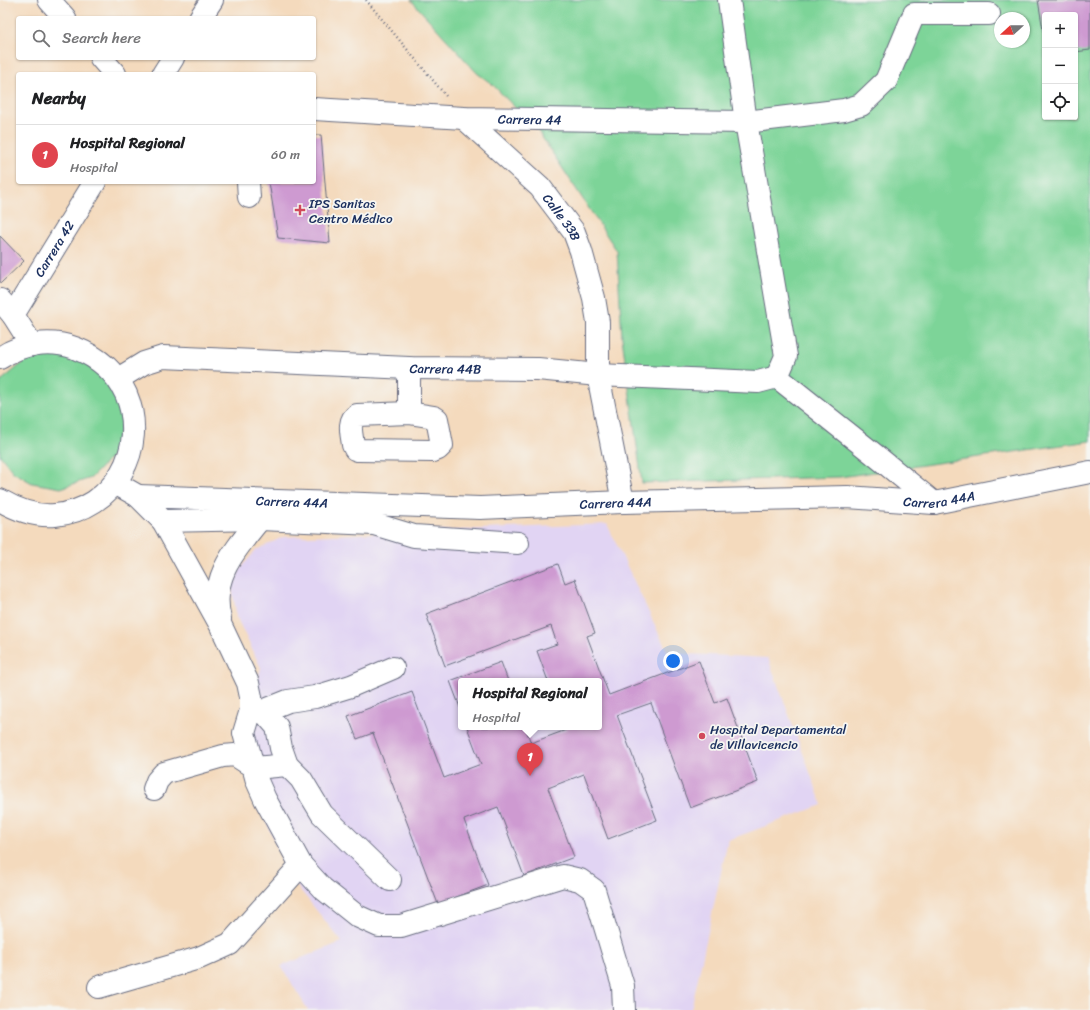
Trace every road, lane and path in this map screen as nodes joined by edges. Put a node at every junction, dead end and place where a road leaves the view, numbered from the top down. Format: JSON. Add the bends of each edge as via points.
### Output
{"nodes":[{"id":1,"x":49,"y":0,"type":"edge"},
{"id":2,"x":212,"y":0,"type":"edge"},
{"id":3,"x":366,"y":0,"type":"edge"},
{"id":4,"x":729,"y":0,"type":"edge"},
{"id":5,"x":914,"y":7,"type":"edge"},
{"id":6,"x":989,"y":14,"type":"dead end"},
{"id":7,"x":63,"y":16,"type":"edge"},
{"id":8,"x":201,"y":16,"type":"edge"},
{"id":9,"x":102,"y":60,"type":"edge"},
{"id":10,"x":173,"y":60,"type":"edge"},
{"id":11,"x":113,"y":72,"type":"edge"},
{"id":12,"x":164,"y":72,"type":"edge"},
{"id":13,"x":316,"y":109,"type":"edge"},
{"id":14,"x":464,"y":118,"type":"junction"},
{"id":15,"x":746,"y":122,"type":"junction"},
{"id":16,"x":94,"y":184,"type":"edge"},
{"id":17,"x":7,"y":307,"type":"edge"},
{"id":18,"x":32,"y":345,"type":"junction"},
{"id":19,"x":0,"y":358,"type":"edge"},
{"id":20,"x":409,"y":368,"type":"junction"},
{"id":21,"x":598,"y":375,"type":"junction"},
{"id":22,"x":777,"y":377,"type":"junction"},
{"id":23,"x":118,"y":379,"type":"junction"},
{"id":24,"x":410,"y":413,"type":"dead end"},
{"id":25,"x":1090,"y":472,"type":"edge"},
{"id":26,"x":115,"y":483,"type":"junction"},
{"id":27,"x":138,"y":496,"type":"junction"},
{"id":28,"x":0,"y":500,"type":"edge"},
{"id":29,"x":623,"y":502,"type":"junction"},
{"id":30,"x":934,"y":503,"type":"junction"},
{"id":31,"x":260,"y":519,"type":"junction"},
{"id":32,"x":163,"y":521,"type":"junction"},
{"id":33,"x":518,"y":543,"type":"dead end"},
{"id":34,"x":221,"y":626,"type":"junction"},
{"id":35,"x":393,"y":668,"type":"dead end"},
{"id":36,"x":257,"y":711,"type":"junction"},
{"id":37,"x":287,"y":765,"type":"junction"},
{"id":38,"x":254,"y":768,"type":"junction"},
{"id":39,"x":154,"y":790,"type":"dead end"},
{"id":40,"x":302,"y":865,"type":"junction"},
{"id":41,"x":390,"y":880,"type":"dead end"},
{"id":42,"x":99,"y":987,"type":"dead end"},
{"id":43,"x":624,"y":1010,"type":"edge"}],
"edges":[{"from":1,"to":7,"type":"street"},
{"from":2,"to":8,"type":"street"},
{"from":3,"to":14,"type":"path"},
{"from":4,"to":15,"type":"street"},
{"from":5,"to":6,"type":"street"},
{"from":5,"to":15,"type":"street","name":"Carrera 44","via":[[886,81],[861,105],[844,110]]},
{"from":9,"to":11,"type":"street"},
{"from":10,"to":12,"type":"street"},
{"from":13,"to":14,"type":"street","name":"Carrera 44"},
{"from":14,"to":15,"type":"street","name":"Carrera 44"},
{"from":14,"to":21,"type":"street","name":"Calle 33B","via":[[540,187],[574,232],[594,298],[598,322]]},
{"from":15,"to":22,"type":"street","via":[[786,356]]},
{"from":16,"to":17,"type":"street","name":"Carrera 42"},
{"from":17,"to":18,"type":"street"},
{"from":18,"to":19,"type":"street","via":[[19,348]]},
{"from":18,"to":23,"type":"street","via":[[58,344],[84,351],[107,367]]},
{"from":20,"to":21,"type":"street","name":"Carrera 44B","via":[[538,368]]},
{"from":20,"to":23,"type":"street","name":"Carrera 44B","via":[[163,357],[144,363]]},
{"from":20,"to":24,"type":"street"},
{"from":21,"to":22,"type":"street","name":"Carrera 44B","via":[[758,382]]},
{"from":21,"to":29,"type":"street","name":"Calle 33B"},
{"from":22,"to":30,"type":"street"},
{"from":23,"to":26,"type":"street","via":[[129,402],[134,430],[129,458]]},
{"from":25,"to":30,"type":"street","name":"Carrera 44A"},
{"from":26,"to":27,"type":"street"},
{"from":26,"to":28,"type":"street","via":[[94,502],[68,513],[40,515],[26,512]]},
{"from":27,"to":29,"type":"street","name":"Carrera 44A","via":[[480,508]]},
{"from":27,"to":32,"type":"street"},
{"from":29,"to":30,"type":"street","name":"Carrera 44A","via":[[847,497]]},
{"from":31,"to":32,"type":"street"},
{"from":31,"to":33,"type":"street","via":[[374,524],[414,536]]},
{"from":31,"to":34,"type":"street","via":[[232,554],[221,577],[218,603]]},
{"from":32,"to":34,"type":"street"},
{"from":34,"to":36,"type":"street","via":[[248,684]]},
{"from":35,"to":36,"type":"street","via":[[351,686]]},
{"from":36,"to":37,"type":"street","via":[[277,727]]},
{"from":36,"to":38,"type":"street","via":[[244,733]]},
{"from":37,"to":38,"type":"street"},
{"from":37,"to":41,"type":"street","via":[[301,779],[322,814]]},
{"from":38,"to":39,"type":"street","via":[[235,755],[223,756],[164,773]]},
{"from":38,"to":40,"type":"street","via":[[265,799]]},
{"from":40,"to":42,"type":"street","via":[[230,944],[199,958]]},
{"from":40,"to":43,"type":"street","via":[[322,888],[357,916],[380,926],[401,926],[563,876],[580,880],[594,890],[623,986]]}]}
